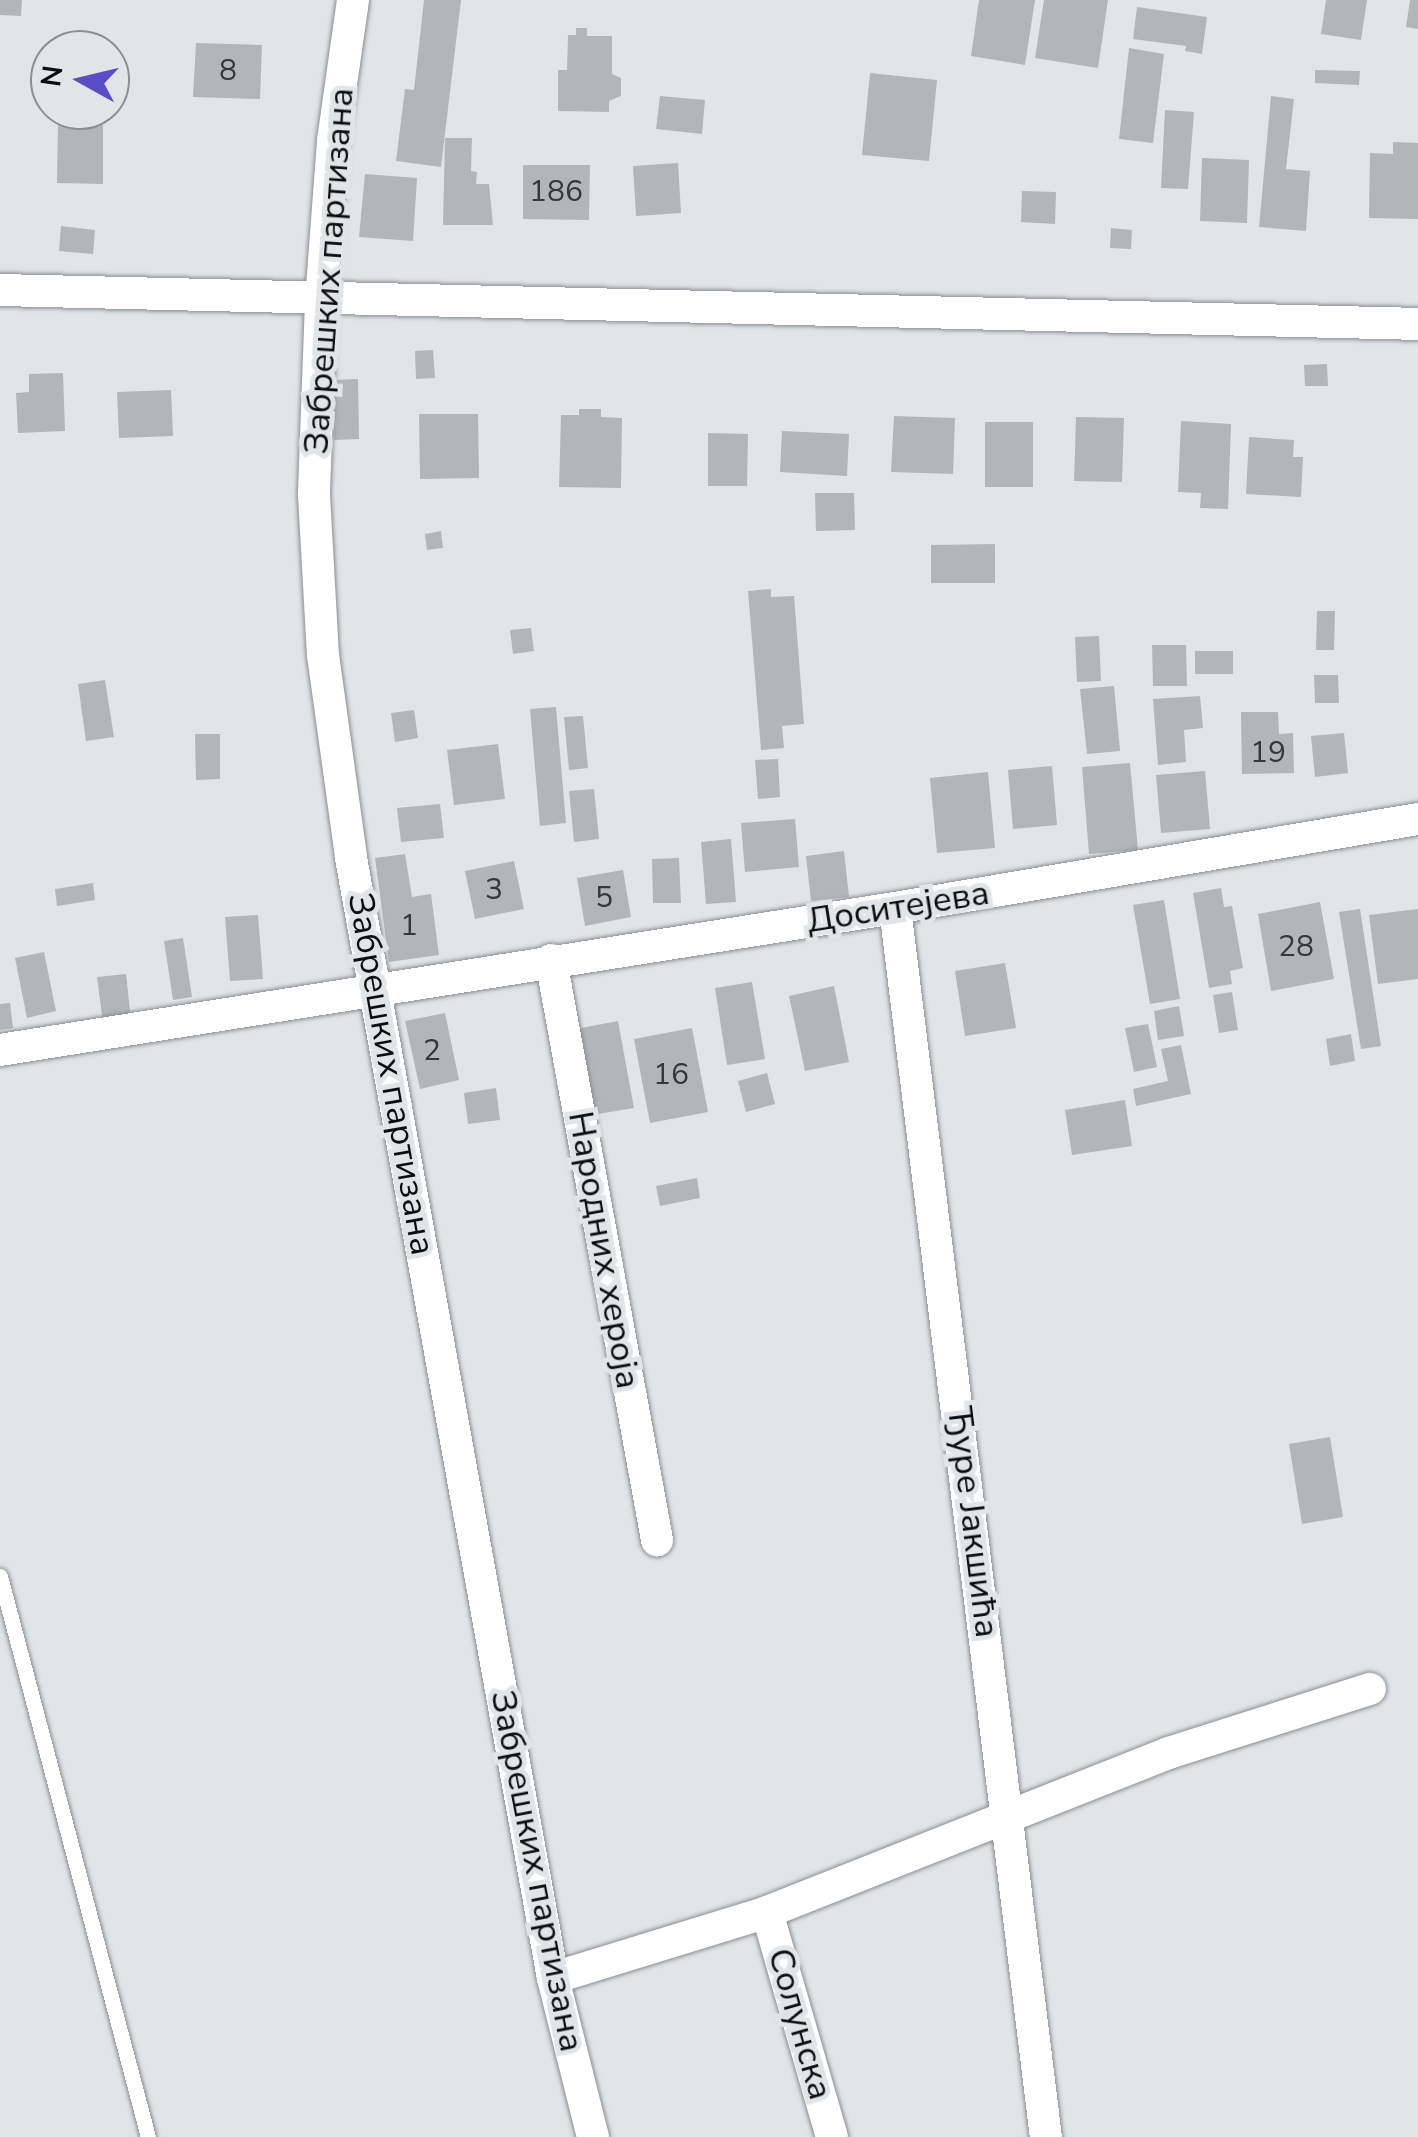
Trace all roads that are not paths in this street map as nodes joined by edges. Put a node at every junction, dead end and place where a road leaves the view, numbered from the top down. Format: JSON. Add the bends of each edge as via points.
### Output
{"nodes":[{"id":1,"x":353,"y":0,"type":"edge"},
{"id":2,"x":0,"y":290,"type":"edge"},
{"id":3,"x":320,"y":301,"type":"junction"},
{"id":4,"x":1418,"y":324,"type":"edge"},
{"id":5,"x":1418,"y":818,"type":"edge"},
{"id":6,"x":895,"y":908,"type":"junction"},
{"id":7,"x":551,"y":960,"type":"junction"},
{"id":8,"x":378,"y":988,"type":"junction"},
{"id":9,"x":0,"y":1050,"type":"edge"},
{"id":10,"x":657,"y":1540,"type":"dead end"},
{"id":11,"x":0,"y":1576,"type":"edge"},
{"id":12,"x":1370,"y":1689,"type":"dead end"},
{"id":13,"x":1010,"y":1817,"type":"junction"},
{"id":14,"x":767,"y":1912,"type":"junction"},
{"id":15,"x":553,"y":1978,"type":"junction"},
{"id":16,"x":148,"y":2137,"type":"edge"},
{"id":17,"x":592,"y":2137,"type":"edge"},
{"id":18,"x":832,"y":2137,"type":"edge"},
{"id":19,"x":1046,"y":2137,"type":"edge"}],
"edges":[{"from":1,"to":3,"type":"street","name":"Забрешких партизана"},
{"from":2,"to":3,"type":"street"},
{"from":3,"to":4,"type":"street"},
{"from":3,"to":8,"type":"street","name":"Забрешких партизана","via":[[314,495],[322,655],[351,858]]},
{"from":5,"to":6,"type":"street","name":"Доситејева"},
{"from":6,"to":7,"type":"street","name":"Доситејева"},
{"from":6,"to":13,"type":"street","name":"Ђуре Јакшића"},
{"from":7,"to":8,"type":"street","name":"Доситејева"},
{"from":7,"to":10,"type":"street","name":"Народних хероја"},
{"from":8,"to":9,"type":"street","name":"Доситејева"},
{"from":8,"to":15,"type":"street","name":"Забрешких партизана"},
{"from":11,"to":16,"type":"lane"},
{"from":12,"to":13,"type":"street","via":[[1169,1753]]},
{"from":13,"to":14,"type":"street"},
{"from":13,"to":19,"type":"street","name":"Ђуре Јакшића"},
{"from":14,"to":15,"type":"street"},
{"from":14,"to":18,"type":"street","name":"Солунска"},
{"from":15,"to":17,"type":"street","name":"Забрешких партизана"}]}
